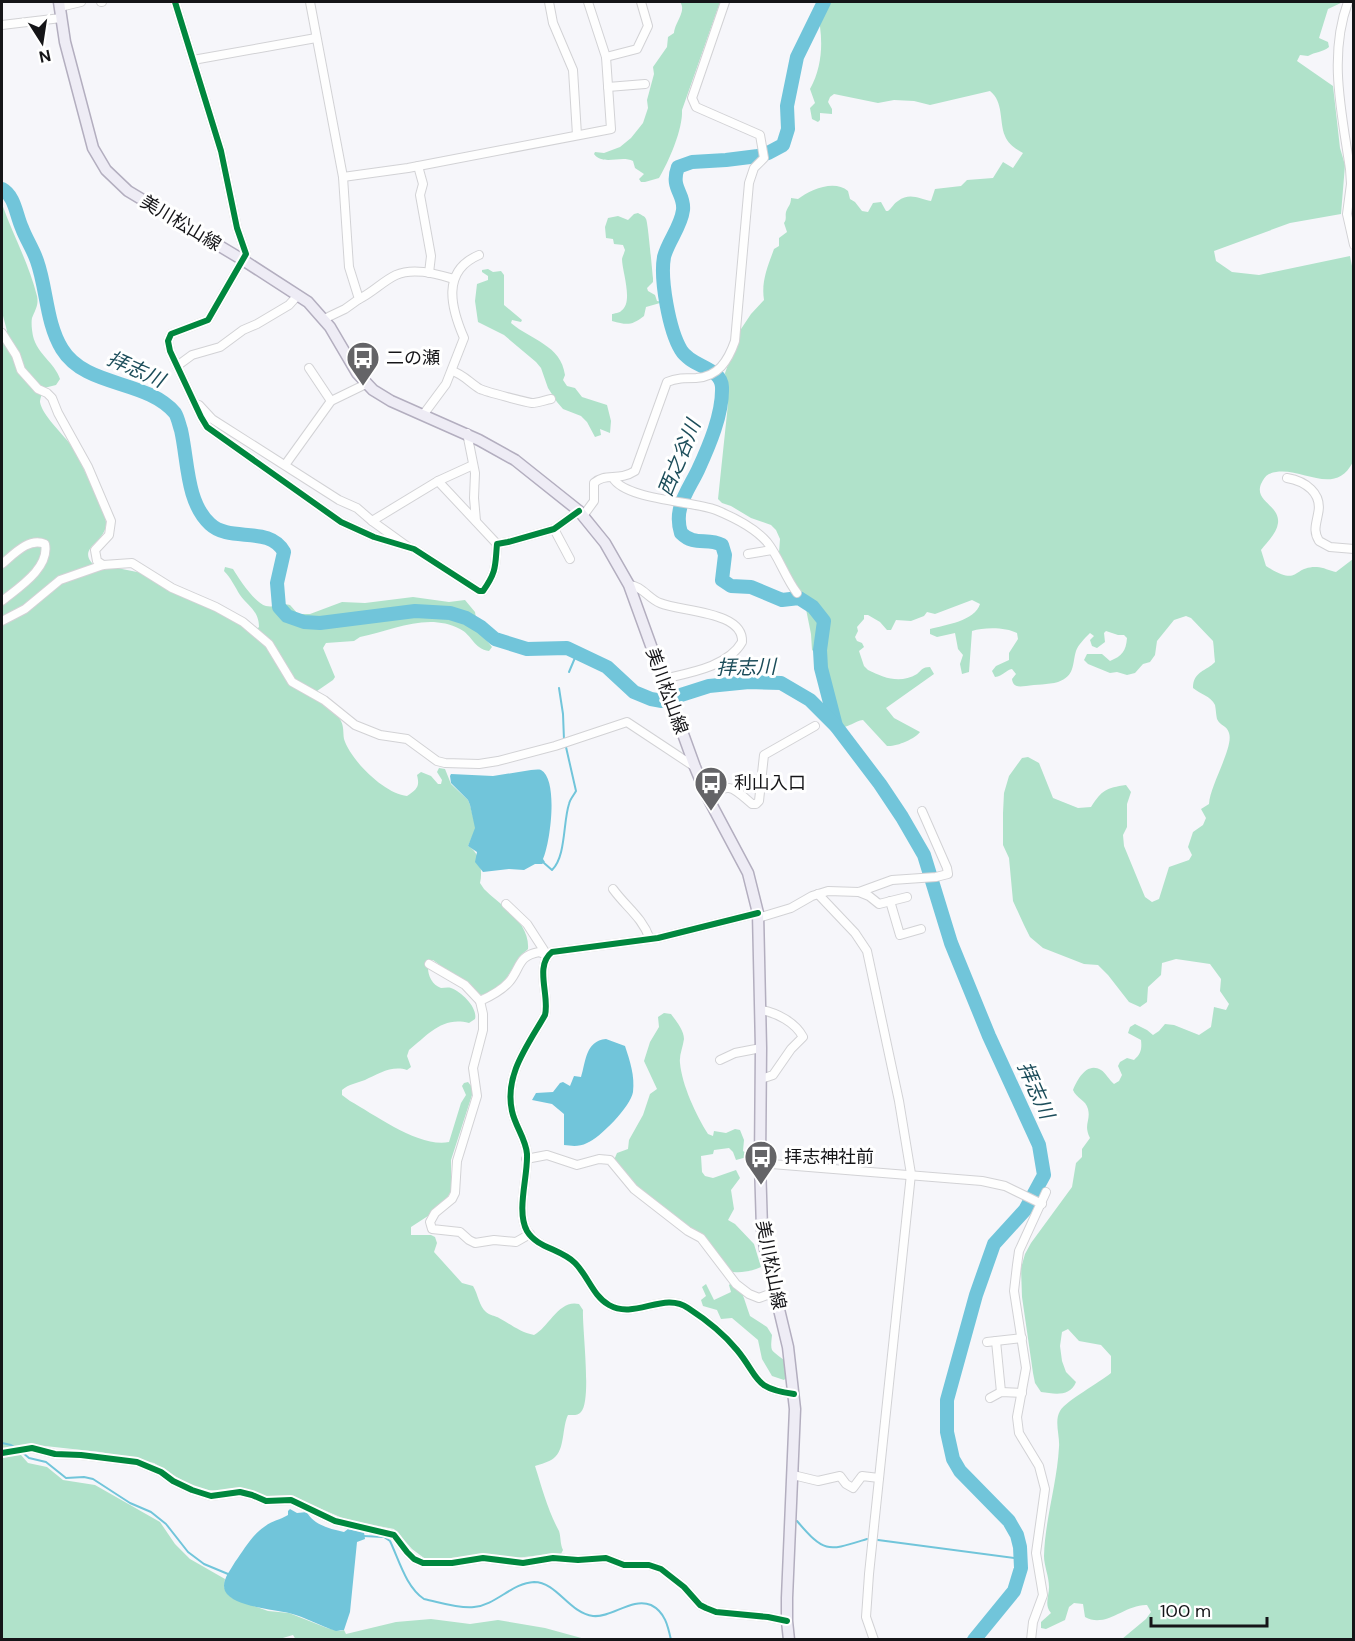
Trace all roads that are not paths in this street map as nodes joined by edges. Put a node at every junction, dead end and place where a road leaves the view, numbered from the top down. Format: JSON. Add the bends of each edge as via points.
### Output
{"nodes":[{"id":1,"x":81,"y":2,"type":"edge"},
{"id":2,"x":175,"y":2,"type":"edge"},
{"id":3,"x":310,"y":2,"type":"edge"},
{"id":4,"x":549,"y":2,"type":"edge"},
{"id":5,"x":588,"y":2,"type":"edge"},
{"id":6,"x":641,"y":2,"type":"edge"},
{"id":7,"x":725,"y":2,"type":"edge"},
{"id":8,"x":1348,"y":2,"type":"edge"},
{"id":9,"x":60,"y":9,"type":"edge"},
{"id":10,"x":2,"y":25,"type":"edge"},
{"id":11,"x":316,"y":38,"type":"junction"},
{"id":12,"x":606,"y":57,"type":"junction"},
{"id":13,"x":193,"y":60,"type":"junction"},
{"id":14,"x":645,"y":84,"type":"dead end"},
{"id":15,"x":608,"y":87,"type":"junction"},
{"id":16,"x":577,"y":135,"type":"junction"},
{"id":17,"x":418,"y":166,"type":"junction"},
{"id":18,"x":343,"y":177,"type":"junction"},
{"id":19,"x":1353,"y":245,"type":"edge"},
{"id":20,"x":479,"y":255,"type":"dead end"},
{"id":21,"x":243,"y":260,"type":"junction"},
{"id":22,"x":429,"y":273,"type":"junction"},
{"id":23,"x":454,"y":279,"type":"junction"},
{"id":24,"x":298,"y":295,"type":"junction"},
{"id":25,"x":359,"y":298,"type":"junction"},
{"id":26,"x":324,"y":319,"type":"junction"},
{"id":27,"x":2,"y":333,"type":"edge"},
{"id":28,"x":177,"y":366,"type":"junction"},
{"id":29,"x":309,"y":368,"type":"dead end"},
{"id":30,"x":452,"y":370,"type":"junction"},
{"id":31,"x":366,"y":384,"type":"junction"},
{"id":32,"x":192,"y":395,"type":"junction"},
{"id":33,"x":551,"y":399,"type":"dead end"},
{"id":34,"x":331,"y":401,"type":"junction"},
{"id":35,"x":423,"y":415,"type":"junction"},
{"id":36,"x":466,"y":434,"type":"junction"},
{"id":37,"x":285,"y":465,"type":"junction"},
{"id":38,"x":473,"y":465,"type":"junction"},
{"id":39,"x":613,"y":478,"type":"junction"},
{"id":40,"x":1287,"y":478,"type":"dead end"},
{"id":41,"x":438,"y":480,"type":"junction"},
{"id":42,"x":581,"y":514,"type":"junction"},
{"id":43,"x":372,"y":521,"type":"junction"},
{"id":44,"x":476,"y":521,"type":"junction"},
{"id":45,"x":554,"y":529,"type":"junction"},
{"id":46,"x":497,"y":544,"type":"junction"},
{"id":47,"x":408,"y":547,"type":"junction"},
{"id":48,"x":1353,"y":549,"type":"edge"},
{"id":49,"x":772,"y":550,"type":"junction"},
{"id":50,"x":748,"y":554,"type":"dead end"},
{"id":51,"x":570,"y":559,"type":"dead end"},
{"id":52,"x":2,"y":564,"type":"edge"},
{"id":53,"x":103,"y":565,"type":"junction"},
{"id":54,"x":629,"y":585,"type":"junction"},
{"id":55,"x":797,"y":593,"type":"dead end"},
{"id":56,"x":2,"y":601,"type":"edge"},
{"id":57,"x":2,"y":621,"type":"edge"},
{"id":58,"x":665,"y":685,"type":"junction"},
{"id":59,"x":814,"y":726,"type":"dead end"},
{"id":60,"x":695,"y":767,"type":"junction"},
{"id":61,"x":707,"y":796,"type":"junction"},
{"id":62,"x":922,"y":811,"type":"dead end"},
{"id":63,"x":613,"y":889,"type":"dead end"},
{"id":64,"x":859,"y":892,"type":"junction"},
{"id":65,"x":818,"y":894,"type":"junction"},
{"id":66,"x":907,"y":897,"type":"dead end"},
{"id":67,"x":890,"y":901,"type":"junction"},
{"id":68,"x":506,"y":904,"type":"dead end"},
{"id":69,"x":758,"y":916,"type":"junction"},
{"id":70,"x":918,"y":933,"type":"dead end"},
{"id":71,"x":650,"y":939,"type":"junction"},
{"id":72,"x":547,"y":955,"type":"junction"},
{"id":73,"x":429,"y":964,"type":"dead end"},
{"id":74,"x":480,"y":1001,"type":"junction"},
{"id":75,"x":761,"y":1010,"type":"junction"},
{"id":76,"x":761,"y":1048,"type":"junction"},
{"id":77,"x":720,"y":1060,"type":"dead end"},
{"id":78,"x":761,"y":1079,"type":"junction"},
{"id":79,"x":526,"y":1159,"type":"junction"},
{"id":80,"x":760,"y":1163,"type":"junction"},
{"id":81,"x":911,"y":1174,"type":"junction"},
{"id":82,"x":1046,"y":1192,"type":"dead end"},
{"id":83,"x":1041,"y":1203,"type":"junction"},
{"id":84,"x":530,"y":1234,"type":"junction"},
{"id":85,"x":775,"y":1292,"type":"junction"},
{"id":86,"x":1022,"y":1338,"type":"junction"},
{"id":87,"x":1001,"y":1392,"type":"junction"},
{"id":88,"x":1022,"y":1393,"type":"junction"},
{"id":89,"x":794,"y":1394,"type":"junction"},
{"id":90,"x":990,"y":1398,"type":"dead end"},
{"id":91,"x":2,"y":1453,"type":"edge"},
{"id":92,"x":793,"y":1475,"type":"junction"},
{"id":93,"x":879,"y":1479,"type":"junction"},
{"id":94,"x":787,"y":1622,"type":"junction"},
{"id":95,"x":789,"y":1640,"type":"edge"},
{"id":96,"x":874,"y":1640,"type":"edge"},
{"id":97,"x":1032,"y":1640,"type":"edge"}],
"edges":[{"from":1,"to":9,"type":"street"},
{"from":2,"to":13,"type":"street"},
{"from":3,"to":11,"type":"street"},
{"from":4,"to":16,"type":"street","via":[[553,23],[573,70]]},
{"from":5,"to":12,"type":"street"},
{"from":6,"to":12,"type":"street","via":[[648,26],[637,49]]},
{"from":7,"to":39,"type":"street","via":[[692,101],[696,107],[760,135],[763,153],[749,183],[737,330],[732,350],[715,372],[667,382],[638,466],[629,475]]},
{"from":8,"to":19,"type":"street","via":[[1337,48],[1350,169],[1347,214]]},
{"from":9,"to":10,"type":"street"},
{"from":9,"to":21,"type":"main road","name":"美川松山線","via":[[88,135],[98,160],[128,191]]},
{"from":11,"to":13,"type":"street"},
{"from":11,"to":18,"type":"street"},
{"from":12,"to":15,"type":"street"},
{"from":13,"to":21,"type":"street","via":[[221,150],[245,250]]},
{"from":14,"to":15,"type":"street"},
{"from":15,"to":16,"type":"street","via":[[611,129]]},
{"from":16,"to":17,"type":"street"},
{"from":17,"to":18,"type":"street"},
{"from":17,"to":22,"type":"street","via":[[431,256]]},
{"from":18,"to":25,"type":"street","via":[[349,267]]},
{"from":20,"to":23,"type":"street","via":[[461,266]]},
{"from":21,"to":24,"type":"main road","name":"美川松山線"},
{"from":21,"to":28,"type":"street","via":[[208,320],[169,337]]},
{"from":22,"to":23,"type":"street"},
{"from":22,"to":25,"type":"street","via":[[397,275]]},
{"from":23,"to":30,"type":"street","via":[[454,313],[465,338]]},
{"from":24,"to":26,"type":"main road","name":"美川松山線"},
{"from":24,"to":28,"type":"street","via":[[289,305],[220,347],[192,355]]},
{"from":25,"to":26,"type":"street"},
{"from":26,"to":31,"type":"main road","name":"美川松山線"},
{"from":27,"to":53,"type":"street","via":[[21,370],[52,398],[98,488],[111,521],[109,535],[95,550],[97,561]]},
{"from":28,"to":32,"type":"street"},
{"from":29,"to":34,"type":"street"},
{"from":30,"to":33,"type":"street","via":[[492,394],[536,403]]},
{"from":30,"to":35,"type":"street"},
{"from":31,"to":34,"type":"street"},
{"from":31,"to":35,"type":"main road","name":"美川松山線"},
{"from":32,"to":37,"type":"street","via":[[212,418]]},
{"from":32,"to":47,"type":"street","via":[[207,427],[237,449],[356,530]]},
{"from":34,"to":37,"type":"street"},
{"from":35,"to":36,"type":"main road","name":"美川松山線"},
{"from":36,"to":38,"type":"street"},
{"from":36,"to":42,"type":"main road","name":"美川松山線","via":[[515,460]]},
{"from":37,"to":43,"type":"street"},
{"from":38,"to":41,"type":"street"},
{"from":38,"to":44,"type":"street"},
{"from":39,"to":42,"type":"street","via":[[602,477],[594,483],[594,501]]},
{"from":39,"to":49,"type":"street","via":[[622,488],[714,509],[762,537]]},
{"from":40,"to":48,"type":"street","via":[[1304,483],[1315,494],[1319,507],[1315,535],[1319,541],[1330,547]]},
{"from":41,"to":43,"type":"street"},
{"from":41,"to":44,"type":"street"},
{"from":42,"to":45,"type":"street"},
{"from":42,"to":54,"type":"main road","name":"美川松山線","via":[[605,543]]},
{"from":43,"to":47,"type":"street"},
{"from":44,"to":46,"type":"street"},
{"from":45,"to":46,"type":"street"},
{"from":45,"to":51,"type":"street"},
{"from":46,"to":47,"type":"street","via":[[497,567],[483,591]]},
{"from":49,"to":50,"type":"street"},
{"from":49,"to":55,"type":"street"},
{"from":52,"to":56,"type":"street","via":[[31,542],[45,544],[41,564]]},
{"from":53,"to":57,"type":"street","via":[[60,580]]},
{"from":53,"to":60,"type":"street","via":[[132,563],[172,588],[243,622],[269,644],[292,682],[364,730],[407,739],[437,761],[498,761],[627,722]]},
{"from":54,"to":58,"type":"main road","name":"美川松山線"},
{"from":54,"to":58,"type":"street","via":[[637,586],[663,604],[723,618],[740,629],[742,642],[734,653]]},
{"from":58,"to":60,"type":"main road","name":"美川松山線"},
{"from":59,"to":61,"type":"street","via":[[764,755],[756,804],[723,786]]},
{"from":60,"to":61,"type":"main road","name":"美川松山線"},
{"from":61,"to":69,"type":"main road","name":"美川松山線","via":[[742,860],[752,884]]},
{"from":62,"to":64,"type":"street","via":[[948,874],[892,880]]},
{"from":63,"to":71,"type":"street","via":[[633,910]]},
{"from":64,"to":65,"type":"street","via":[[835,890]]},
{"from":64,"to":67,"type":"street","via":[[879,904]]},
{"from":65,"to":69,"type":"street","via":[[790,908]]},
{"from":65,"to":81,"type":"street","via":[[867,951]]},
{"from":66,"to":67,"type":"street"},
{"from":67,"to":70,"type":"street","via":[[900,935]]},
{"from":68,"to":72,"type":"street","via":[[526,924]]},
{"from":69,"to":71,"type":"street"},
{"from":69,"to":75,"type":"main road","name":"美川松山線"},
{"from":71,"to":72,"type":"street","via":[[558,950]]},
{"from":72,"to":74,"type":"street","via":[[539,952],[522,958],[503,987]]},
{"from":72,"to":79,"type":"street","via":[[543,967],[545,1015],[515,1068],[512,1082],[512,1113],[525,1145]]},
{"from":73,"to":74,"type":"street","via":[[465,985]]},
{"from":74,"to":84,"type":"street","via":[[483,1030],[473,1068],[477,1096],[457,1161],[455,1193],[431,1218],[430,1226],[459,1232],[475,1243],[516,1242]]},
{"from":75,"to":76,"type":"main road","name":"美川松山線"},
{"from":75,"to":78,"type":"street","via":[[787,1020],[803,1037],[773,1075]]},
{"from":76,"to":77,"type":"street"},
{"from":76,"to":78,"type":"main road","name":"美川松山線"},
{"from":78,"to":80,"type":"main road","name":"美川松山線"},
{"from":79,"to":84,"type":"street","via":[[522,1217]]},
{"from":79,"to":85,"type":"street","via":[[547,1155],[577,1165],[610,1160],[634,1189],[701,1238],[736,1284],[759,1298]]},
{"from":80,"to":81,"type":"street"},
{"from":80,"to":85,"type":"main road","name":"美川松山線","via":[[762,1228]]},
{"from":81,"to":83,"type":"street","via":[[1005,1186]]},
{"from":81,"to":93,"type":"street"},
{"from":82,"to":83,"type":"street"},
{"from":83,"to":86,"type":"street","via":[[1018,1251],[1014,1291]]},
{"from":84,"to":89,"type":"street","via":[[576,1264],[609,1305],[626,1310],[667,1302],[684,1305],[736,1348],[759,1382],[769,1389]]},
{"from":85,"to":89,"type":"main road","name":"美川松山線"},
{"from":86,"to":87,"type":"street","via":[[992,1342]]},
{"from":86,"to":88,"type":"street","via":[[1026,1368]]},
{"from":87,"to":88,"type":"street"},
{"from":87,"to":90,"type":"street"},
{"from":88,"to":97,"type":"street","via":[[1017,1417],[1019,1433],[1039,1466],[1045,1489],[1036,1553],[1043,1595],[1033,1622]]},
{"from":89,"to":92,"type":"main road","name":"美川松山線"},
{"from":91,"to":94,"type":"street","via":[[32,1448],[137,1462],[211,1496],[240,1492],[266,1501],[291,1500],[335,1521],[394,1535],[407,1552],[423,1563],[483,1558],[523,1563],[606,1558],[624,1565],[650,1565],[661,1569],[706,1608]]},
{"from":92,"to":93,"type":"street","via":[[818,1481],[840,1476],[854,1488],[862,1476]]},
{"from":92,"to":94,"type":"main road","name":"美川松山線"},
{"from":93,"to":96,"type":"street","via":[[866,1617]]},
{"from":94,"to":95,"type":"main road","name":"美川松山線"}]}
